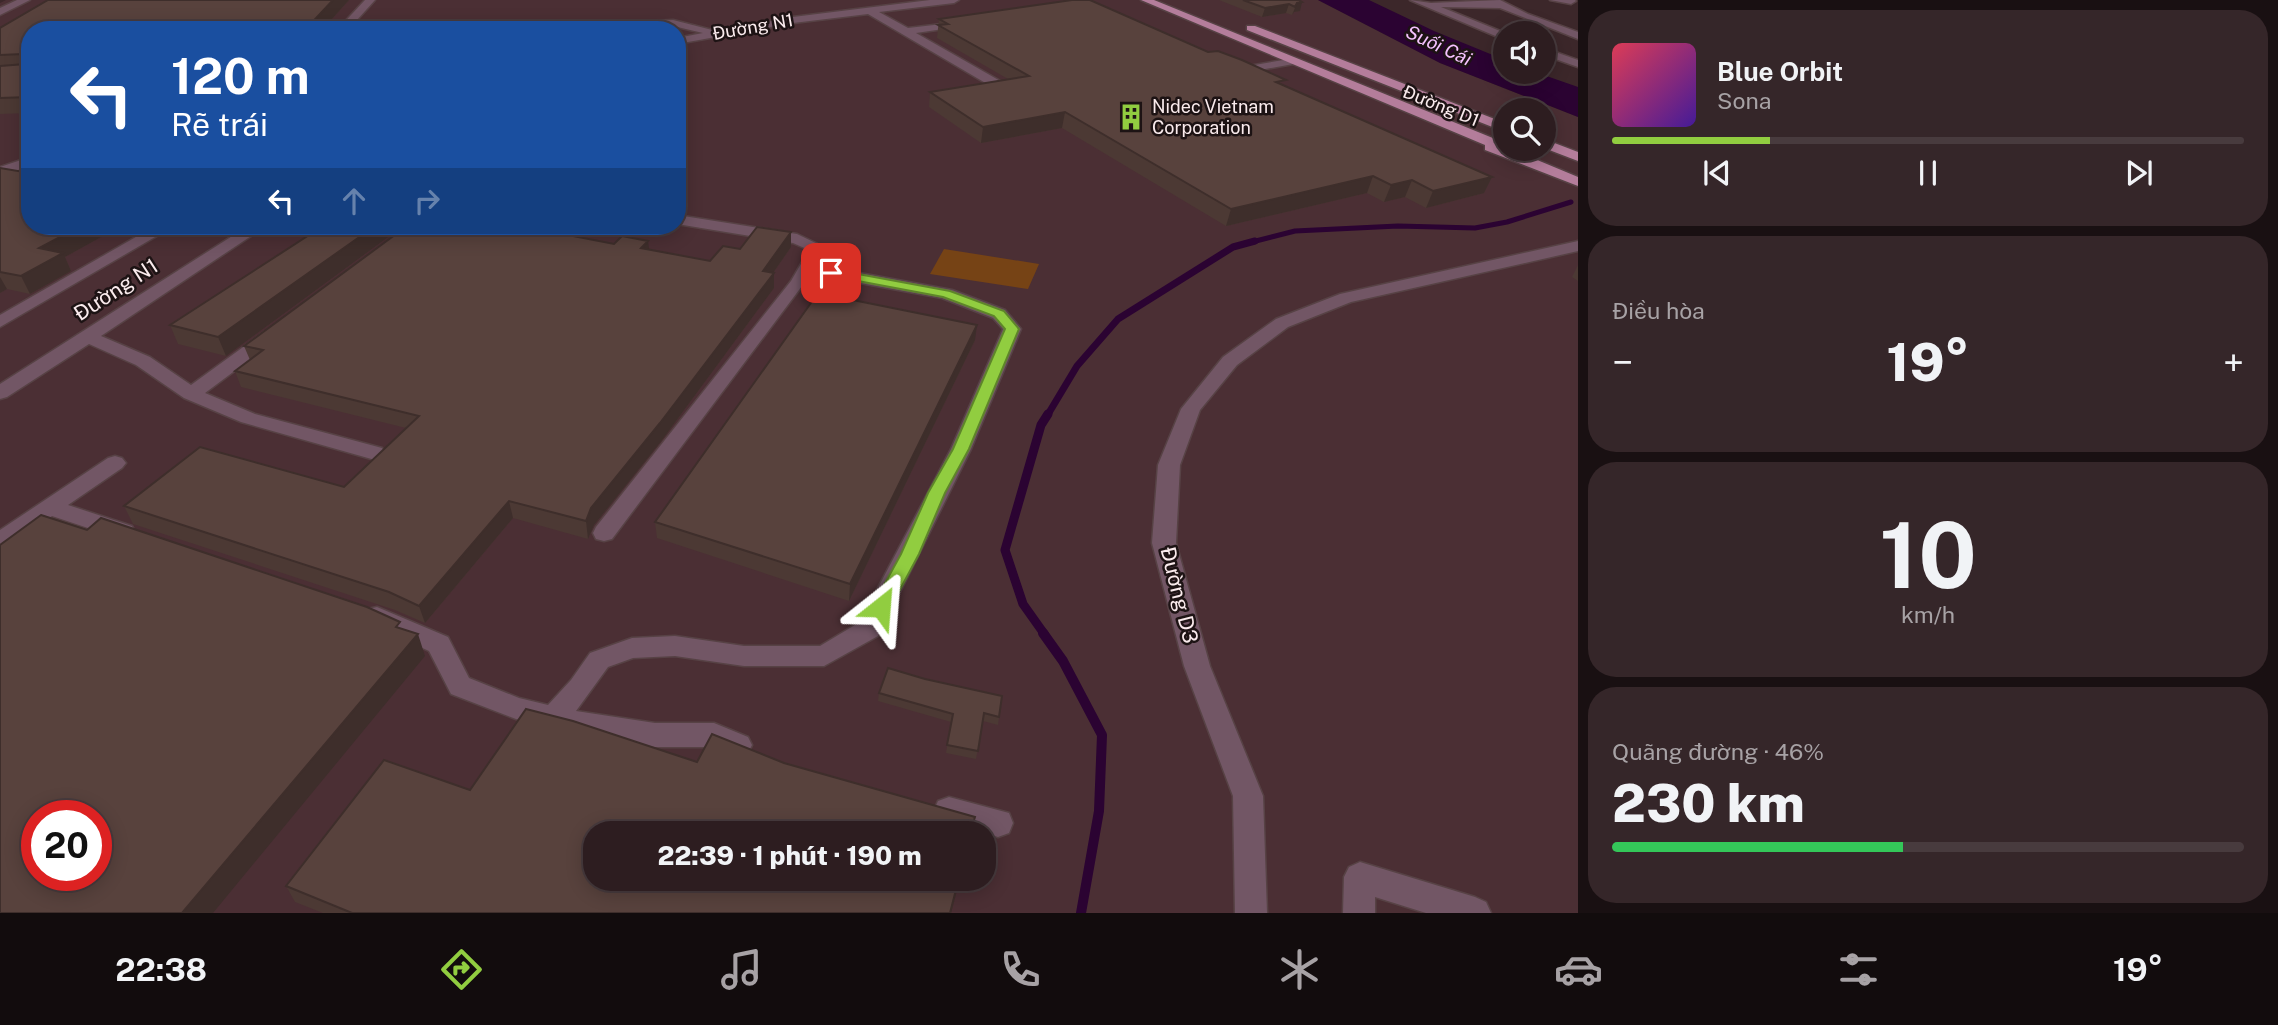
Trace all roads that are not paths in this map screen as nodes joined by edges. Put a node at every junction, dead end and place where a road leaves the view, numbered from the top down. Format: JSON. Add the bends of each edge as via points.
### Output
{"nodes":[{"id":1,"x":25,"y":0,"type":"edge"},
{"id":2,"x":370,"y":0,"type":"edge"},
{"id":3,"x":954,"y":0,"type":"edge"},
{"id":4,"x":1137,"y":0,"type":"edge"},
{"id":5,"x":1146,"y":0,"type":"edge"},
{"id":6,"x":1555,"y":0,"type":"edge"},
{"id":7,"x":1571,"y":1,"type":"edge"},
{"id":8,"x":1419,"y":2,"type":"edge"},
{"id":9,"x":1496,"y":2,"type":"edge"},
{"id":10,"x":870,"y":11,"type":"junction"},
{"id":11,"x":0,"y":12,"type":"edge"},
{"id":12,"x":980,"y":20,"type":"edge"},
{"id":13,"x":350,"y":21,"type":"edge"},
{"id":14,"x":686,"y":23,"type":"edge"},
{"id":15,"x":1244,"y":25,"type":"dead end"},
{"id":16,"x":904,"y":32,"type":"junction"},
{"id":17,"x":1493,"y":32,"type":"edge"},
{"id":18,"x":713,"y":33,"type":"junction"},
{"id":19,"x":1578,"y":36,"type":"edge"},
{"id":20,"x":686,"y":39,"type":"edge"},
{"id":21,"x":1251,"y":44,"type":"junction"},
{"id":22,"x":1322,"y":56,"type":"junction"},
{"id":23,"x":1556,"y":56,"type":"edge"},
{"id":24,"x":1294,"y":61,"type":"junction"},
{"id":25,"x":1578,"y":64,"type":"edge"},
{"id":26,"x":1332,"y":77,"type":"junction"},
{"id":27,"x":1268,"y":81,"type":"edge"},
{"id":28,"x":998,"y":85,"type":"edge"},
{"id":29,"x":1493,"y":123,"type":"edge"},
{"id":30,"x":1493,"y":143,"type":"edge"},
{"id":31,"x":1556,"y":148,"type":"edge"},
{"id":32,"x":1578,"y":157,"type":"edge"},
{"id":33,"x":1535,"y":161,"type":"edge"},
{"id":34,"x":21,"y":164,"type":"edge"},
{"id":35,"x":0,"y":172,"type":"edge"},
{"id":36,"x":1578,"y":180,"type":"edge"},
{"id":37,"x":686,"y":220,"type":"edge"},
{"id":38,"x":150,"y":235,"type":"edge"},
{"id":39,"x":244,"y":235,"type":"edge"},
{"id":40,"x":1578,"y":246,"type":"edge"},
{"id":41,"x":806,"y":268,"type":"junction"},
{"id":42,"x":0,"y":322,"type":"edge"},
{"id":43,"x":288,"y":322,"type":"edge"},
{"id":44,"x":87,"y":336,"type":"junction"},
{"id":45,"x":0,"y":393,"type":"edge"},
{"id":46,"x":191,"y":394,"type":"junction"},
{"id":47,"x":375,"y":453,"type":"edge"},
{"id":48,"x":115,"y":463,"type":"dead end"},
{"id":49,"x":49,"y":507,"type":"junction"},
{"id":50,"x":604,"y":533,"type":"dead end"},
{"id":51,"x":0,"y":541,"type":"edge"},
{"id":52,"x":152,"y":541,"type":"edge"},
{"id":53,"x":359,"y":610,"type":"edge"},
{"id":54,"x":554,"y":717,"type":"junction"},
{"id":55,"x":761,"y":755,"type":"edge"},
{"id":56,"x":931,"y":805,"type":"edge"},
{"id":57,"x":998,"y":823,"type":"dead end"},
{"id":58,"x":1251,"y":913,"type":"edge"},
{"id":59,"x":1359,"y":913,"type":"edge"},
{"id":60,"x":1475,"y":913,"type":"edge"}],
"edges":[{"from":1,"to":11,"type":"street"},
{"from":2,"to":13,"type":"street"},
{"from":3,"to":10,"type":"street","name":"Đường N1"},
{"from":4,"to":21,"type":"main road","name":"Đường D1"},
{"from":5,"to":21,"type":"main road","name":"Đường D1"},
{"from":6,"to":7,"type":"street"},
{"from":8,"to":9,"type":"street"},
{"from":8,"to":17,"type":"street"},
{"from":9,"to":19,"type":"street"},
{"from":10,"to":16,"type":"street"},
{"from":10,"to":18,"type":"street","name":"Đường N1"},
{"from":12,"to":16,"type":"street"},
{"from":14,"to":18,"type":"street"},
{"from":15,"to":22,"type":"main road","name":"Đường D1"},
{"from":16,"to":28,"type":"street"},
{"from":18,"to":20,"type":"street","name":"Đường N1"},
{"from":21,"to":24,"type":"main road","name":"Đường D1"},
{"from":22,"to":24,"type":"main road"},
{"from":22,"to":29,"type":"main road","name":"Đường D1"},
{"from":23,"to":25,"type":"street"},
{"from":24,"to":26,"type":"main road","name":"Đường D1"},
{"from":24,"to":27,"type":"street","via":[[1237,67]]},
{"from":26,"to":30,"type":"main road","name":"Đường D1"},
{"from":26,"to":36,"type":"main road","name":"Đường D1","via":[[1340,85]]},
{"from":31,"to":32,"type":"main road"},
{"from":33,"to":36,"type":"main road","name":"Đường D1"},
{"from":34,"to":35,"type":"street"},
{"from":37,"to":41,"type":"street","via":[[797,239],[818,248]]},
{"from":38,"to":42,"type":"street"},
{"from":39,"to":44,"type":"street","name":"Đường N1"},
{"from":40,"to":58,"type":"street","name":"Đường D3","via":[[1346,298],[1282,323],[1230,361],[1191,409],[1169,465],[1164,543],[1197,666],[1248,796]]},
{"from":41,"to":50,"type":"street","via":[[799,283]]},
{"from":41,"to":54,"type":"street","via":[[946,294],[999,314],[1012,329],[961,449],[870,629],[824,656],[744,656],[675,646],[632,648],[599,660]]},
{"from":43,"to":46,"type":"street"},
{"from":44,"to":45,"type":"street","name":"Đường N1"},
{"from":44,"to":46,"type":"street","via":[[143,361]]},
{"from":46,"to":47,"type":"street","via":[[248,418]]},
{"from":48,"to":49,"type":"street"},
{"from":49,"to":51,"type":"street"},
{"from":49,"to":52,"type":"street"},
{"from":53,"to":54,"type":"street","via":[[439,644],[460,686]]},
{"from":54,"to":55,"type":"street","via":[[654,735],[714,736]]},
{"from":56,"to":57,"type":"street"},
{"from":59,"to":60,"type":"street","via":[[1360,877]]}]}
